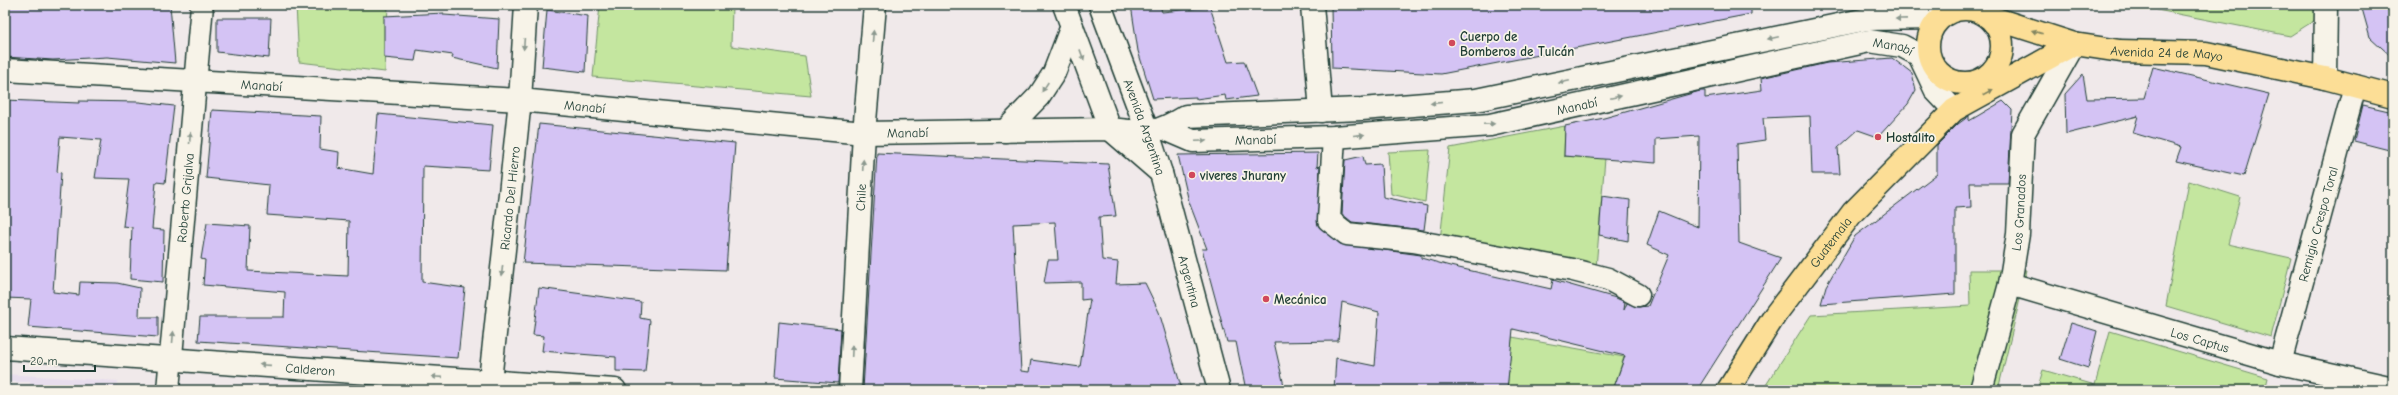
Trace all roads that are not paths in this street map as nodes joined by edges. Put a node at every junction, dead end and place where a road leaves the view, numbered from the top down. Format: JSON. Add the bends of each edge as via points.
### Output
{"nodes":[{"id":1,"x":202,"y":5,"type":"edge"},
{"id":2,"x":526,"y":5,"type":"edge"},
{"id":3,"x":875,"y":5,"type":"edge"},
{"id":4,"x":1064,"y":5,"type":"edge"},
{"id":5,"x":1100,"y":5,"type":"edge"},
{"id":6,"x":1312,"y":5,"type":"edge"},
{"id":7,"x":2326,"y":5,"type":"edge"},
{"id":8,"x":1987,"y":16,"type":"junction"},
{"id":9,"x":1940,"y":18,"type":"junction"},
{"id":10,"x":1072,"y":26,"type":"junction"},
{"id":11,"x":2074,"y":44,"type":"junction"},
{"id":12,"x":5,"y":70,"type":"edge"},
{"id":13,"x":2325,"y":78,"type":"junction"},
{"id":14,"x":195,"y":81,"type":"junction"},
{"id":15,"x":2355,"y":86,"type":"junction"},
{"id":16,"x":2393,"y":96,"type":"edge"},
{"id":17,"x":520,"y":100,"type":"junction"},
{"id":18,"x":1954,"y":110,"type":"junction"},
{"id":19,"x":1321,"y":111,"type":"junction"},
{"id":20,"x":1110,"y":129,"type":"junction"},
{"id":21,"x":1004,"y":131,"type":"junction"},
{"id":22,"x":1156,"y":131,"type":"junction"},
{"id":23,"x":864,"y":133,"type":"junction"},
{"id":24,"x":1334,"y":137,"type":"junction"},
{"id":25,"x":1161,"y":173,"type":"junction"},
{"id":26,"x":2010,"y":284,"type":"junction"},
{"id":27,"x":1638,"y":295,"type":"dead end"},
{"id":28,"x":5,"y":348,"type":"edge"},
{"id":29,"x":171,"y":359,"type":"junction"},
{"id":30,"x":2280,"y":363,"type":"junction"},
{"id":31,"x":490,"y":385,"type":"edge"},
{"id":32,"x":2393,"y":388,"type":"edge"},
{"id":33,"x":168,"y":390,"type":"edge"},
{"id":34,"x":615,"y":390,"type":"edge"},
{"id":35,"x":850,"y":390,"type":"edge"},
{"id":36,"x":1219,"y":390,"type":"edge"},
{"id":37,"x":1728,"y":390,"type":"edge"},
{"id":38,"x":1981,"y":390,"type":"edge"}],
"edges":[{"from":1,"to":14,"type":"street","name":"Roberto Grijalva"},
{"from":2,"to":17,"type":"street","name":"Ricardo Del Hierro","one_way":true},
{"from":23,"to":3,"type":"street","name":"Chile","one_way":true},
{"from":4,"to":10,"type":"street","name":"Avenida Argentina"},
{"from":5,"to":22,"type":"street","name":"Avenida Argentina"},
{"from":6,"to":19,"type":"street"},
{"from":7,"to":13,"type":"street"},
{"from":8,"to":9,"type":"main road","via":[[1974,10],[1960,9]]},
{"from":8,"to":9,"type":"main road","via":[[2001,36],[1999,61],[1992,72],[1980,80],[1967,84],[1953,81],[1941,74],[1932,63],[1928,52],[1928,39]]},
{"from":11,"to":8,"type":"main road","name":"Avenida 24 de Mayo","one_way":true},
{"from":9,"to":19,"type":"street","name":"Manabí","one_way":true,"via":[[1867,19],[1476,100]]},
{"from":10,"to":20,"type":"street","name":"Avenida Argentina","one_way":true},
{"from":10,"to":21,"type":"street","one_way":true,"via":[[1054,73],[1039,96]]},
{"from":11,"to":13,"type":"main road","name":"Avenida 24 de Mayo","via":[[2120,50],[2206,53]]},
{"from":18,"to":11,"type":"main road","one_way":true},
{"from":11,"to":26,"type":"street","name":"Los Granados","via":[[2022,134],[2018,234]]},
{"from":12,"to":14,"type":"street","name":"Manabí"},
{"from":13,"to":15,"type":"main road","name":"Avenida 24 de Mayo"},
{"from":14,"to":17,"type":"street","name":"Manabí"},
{"from":29,"to":14,"type":"street","name":"Roberto Grijalva","one_way":true},
{"from":15,"to":16,"type":"main road","name":"Avenida 24 de Mayo"},
{"from":15,"to":30,"type":"street","name":"Remigio Crespo Toral"},
{"from":17,"to":23,"type":"street","name":"Manabí"},
{"from":17,"to":31,"type":"street","name":"Ricardo Del Hierro","one_way":true},
{"from":24,"to":18,"type":"street","name":"Manabí","one_way":true,"via":[[1490,125],[1869,41],[1902,46],[1919,55],[1936,91]]},
{"from":18,"to":37,"type":"main road","name":"Guatemala","via":[[1853,212],[1775,315]]},
{"from":19,"to":22,"type":"street","name":"Manabí","via":[[1186,116]]},
{"from":20,"to":21,"type":"street","name":"Manabí"},
{"from":20,"to":22,"type":"street","name":"Manabí"},
{"from":20,"to":25,"type":"street","name":"Avenida Argentina"},
{"from":21,"to":23,"type":"street","name":"Manabí"},
{"from":22,"to":24,"type":"street","name":"Manabí","one_way":true,"via":[[1193,141]]},
{"from":22,"to":25,"type":"street","name":"Avenida Argentina"},
{"from":35,"to":23,"type":"street","name":"Chile","one_way":true},
{"from":24,"to":27,"type":"street","via":[[1329,220],[1347,234],[1413,241],[1573,270],[1608,279]]},
{"from":25,"to":36,"type":"street","name":"Argentina"},
{"from":26,"to":30,"type":"street","name":"Los Captus"},
{"from":26,"to":38,"type":"street","name":"Los Granados"},
{"from":28,"to":29,"type":"street","name":"Calderon"},
{"from":31,"to":29,"type":"street","name":"Calderon","one_way":true},
{"from":29,"to":33,"type":"street","name":"Roberto Grijalva"},
{"from":30,"to":32,"type":"street","name":"Los Captus"},
{"from":31,"to":34,"type":"street","name":"Calderon"}]}
